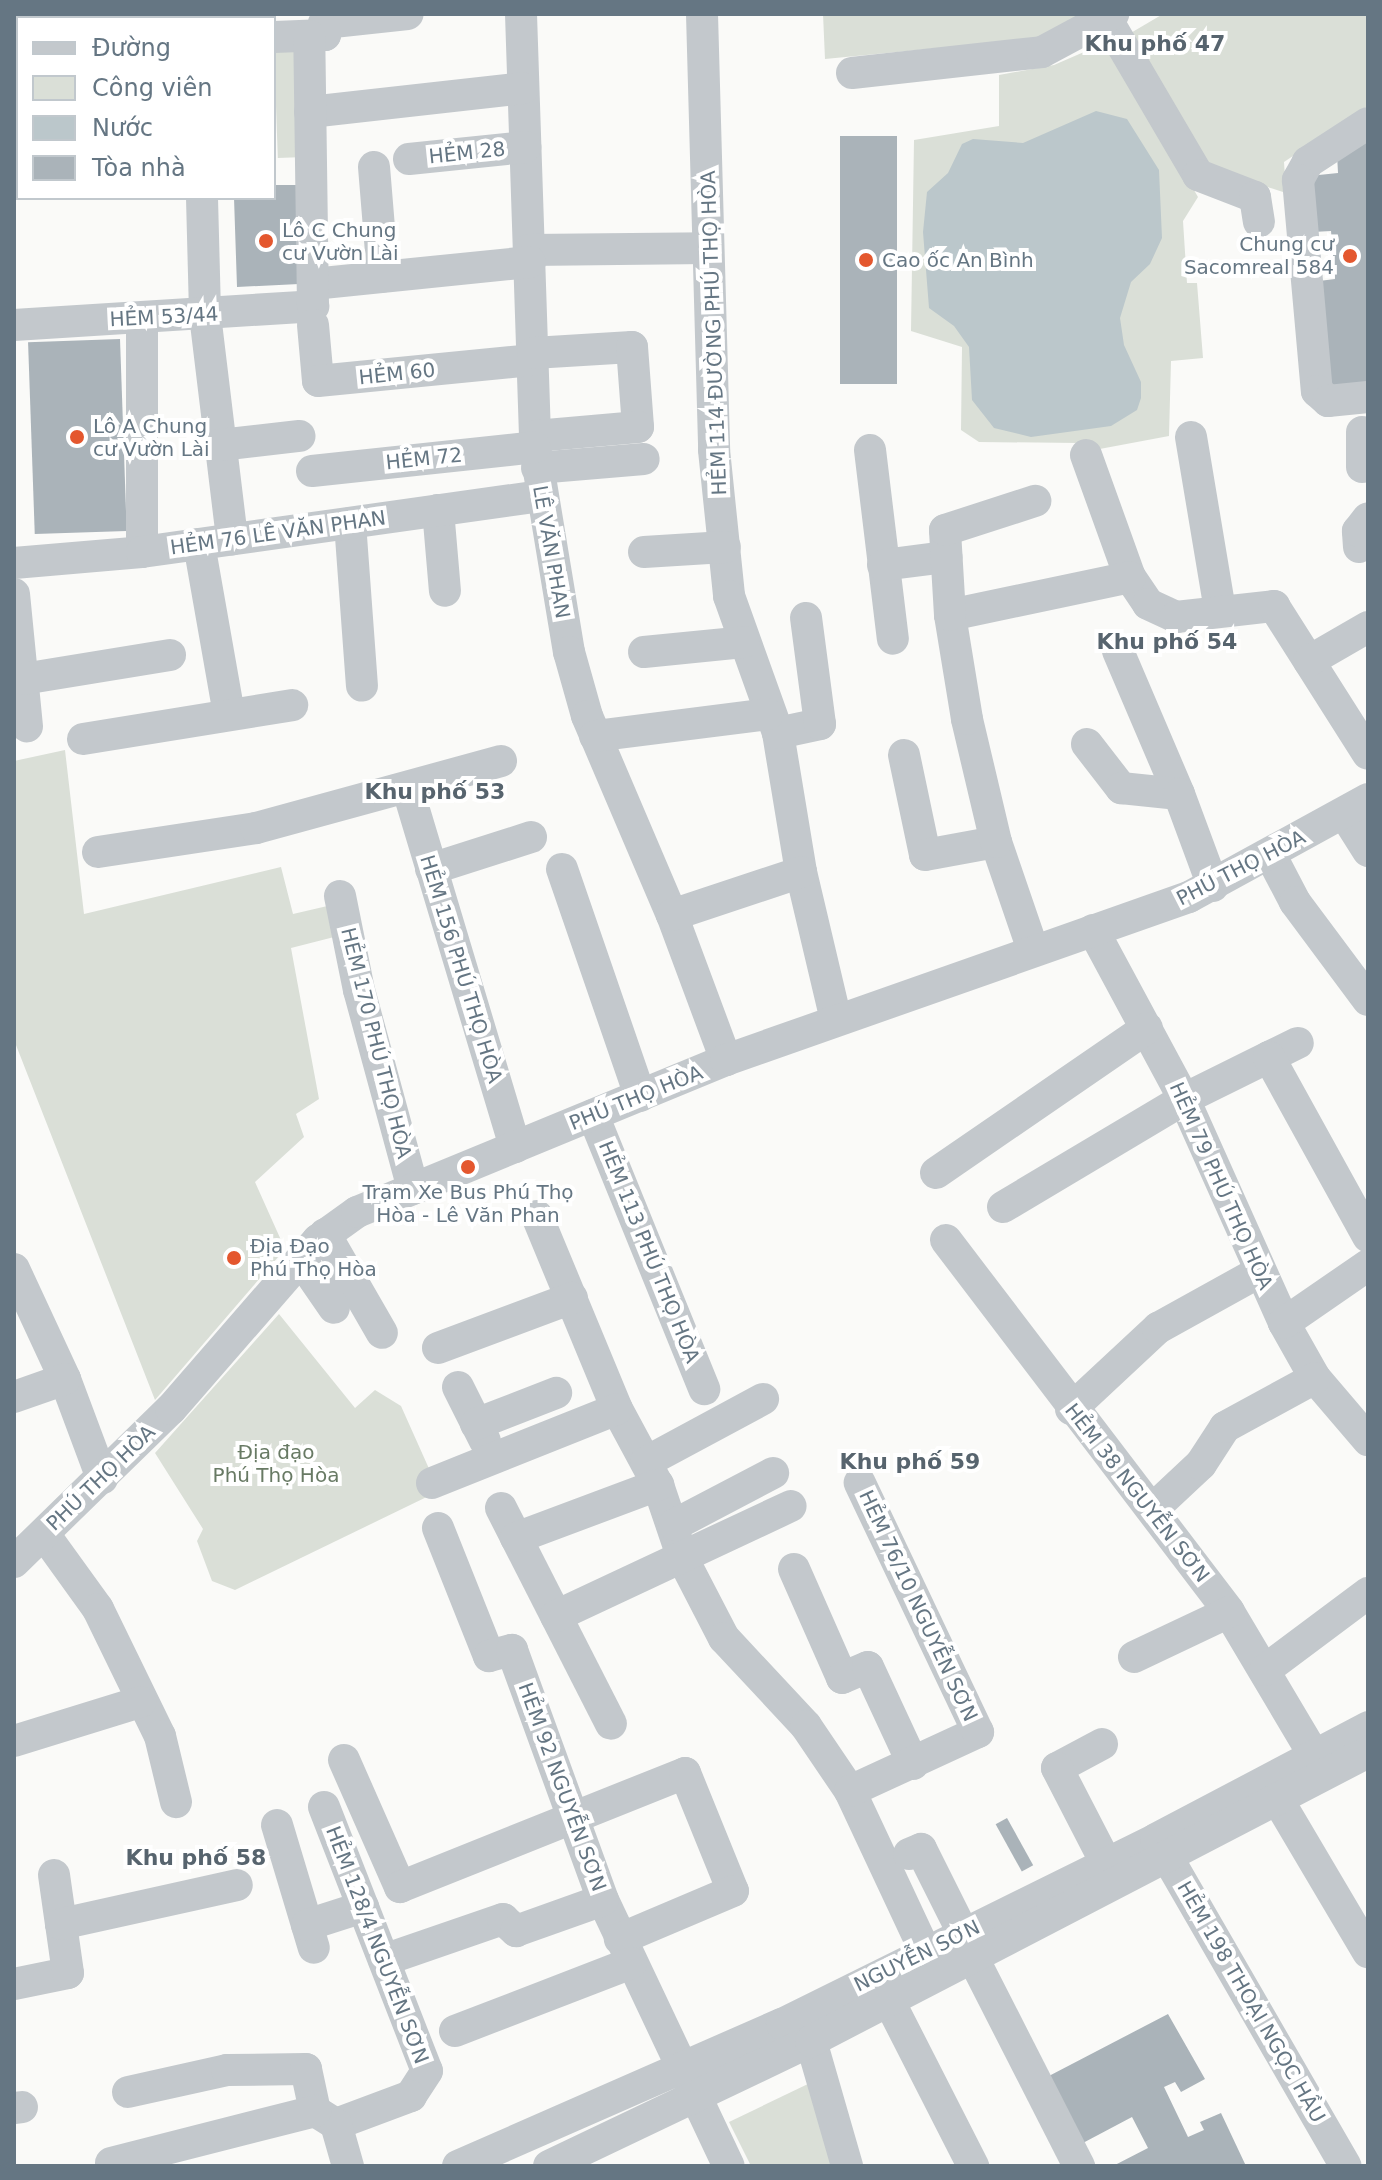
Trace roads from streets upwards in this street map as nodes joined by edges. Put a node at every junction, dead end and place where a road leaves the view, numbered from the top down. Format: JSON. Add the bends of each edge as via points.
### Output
{"nodes":[{"id":1,"x":408,"y":14,"type":"edge"},
{"id":2,"x":521,"y":14,"type":"edge"},
{"id":3,"x":702,"y":14,"type":"edge"},
{"id":4,"x":1110,"y":16,"type":"edge"},
{"id":5,"x":319,"y":24,"type":"edge"},
{"id":6,"x":276,"y":36,"type":"edge"},
{"id":7,"x":852,"y":73,"type":"dead end"},
{"id":8,"x":523,"y":88,"type":"junction"},
{"id":9,"x":310,"y":112,"type":"junction"},
{"id":10,"x":1368,"y":123,"type":"edge"},
{"id":11,"x":525,"y":147,"type":"junction"},
{"id":12,"x":409,"y":159,"type":"dead end"},
{"id":13,"x":374,"y":167,"type":"dead end"},
{"id":14,"x":202,"y":200,"type":"edge"},
{"id":15,"x":1259,"y":222,"type":"dead end"},
{"id":16,"x":708,"y":248,"type":"junction"},
{"id":17,"x":529,"y":256,"type":"junction"},
{"id":18,"x":383,"y":277,"type":"junction"},
{"id":19,"x":313,"y":305,"type":"junction"},
{"id":20,"x":205,"y":315,"type":"junction"},
{"id":21,"x":142,"y":318,"type":"junction"},
{"id":22,"x":14,"y":325,"type":"edge"},
{"id":23,"x":533,"y":357,"type":"junction"},
{"id":24,"x":1368,"y":397,"type":"edge"},
{"id":25,"x":1362,"y":432,"type":"edge"},
{"id":26,"x":299,"y":436,"type":"dead end"},
{"id":27,"x":1191,"y":437,"type":"dead end"},
{"id":28,"x":220,"y":445,"type":"junction"},
{"id":29,"x":870,"y":450,"type":"dead end"},
{"id":30,"x":1086,"y":455,"type":"dead end"},
{"id":31,"x":644,"y":459,"type":"dead end"},
{"id":32,"x":537,"y":462,"type":"junction"},
{"id":33,"x":1362,"y":467,"type":"dead end"},
{"id":34,"x":312,"y":471,"type":"dead end"},
{"id":35,"x":1035,"y":501,"type":"dead end"},
{"id":36,"x":438,"y":510,"type":"junction"},
{"id":37,"x":350,"y":523,"type":"junction"},
{"id":38,"x":232,"y":539,"type":"junction"},
{"id":39,"x":199,"y":544,"type":"junction"},
{"id":40,"x":725,"y":547,"type":"junction"},
{"id":41,"x":142,"y":552,"type":"junction"},
{"id":42,"x":644,"y":552,"type":"dead end"},
{"id":43,"x":946,"y":557,"type":"junction"},
{"id":44,"x":14,"y":563,"type":"edge"},
{"id":45,"x":883,"y":565,"type":"junction"},
{"id":46,"x":1130,"y":577,"type":"junction"},
{"id":47,"x":445,"y":591,"type":"dead end"},
{"id":48,"x":14,"y":594,"type":"edge"},
{"id":49,"x":1220,"y":611,"type":"junction"},
{"id":50,"x":950,"y":615,"type":"junction"},
{"id":51,"x":806,"y":618,"type":"dead end"},
{"id":52,"x":1368,"y":627,"type":"edge"},
{"id":53,"x":893,"y":639,"type":"dead end"},
{"id":54,"x":744,"y":642,"type":"junction"},
{"id":55,"x":1118,"y":651,"type":"dead end"},
{"id":56,"x":644,"y":652,"type":"dead end"},
{"id":57,"x":170,"y":655,"type":"dead end"},
{"id":58,"x":1309,"y":661,"type":"junction"},
{"id":59,"x":23,"y":679,"type":"junction"},
{"id":60,"x":362,"y":686,"type":"dead end"},
{"id":61,"x":292,"y":705,"type":"dead end"},
{"id":62,"x":229,"y":714,"type":"junction"},
{"id":63,"x":773,"y":724,"type":"junction"},
{"id":64,"x":27,"y":726,"type":"dead end"},
{"id":65,"x":595,"y":736,"type":"junction"},
{"id":66,"x":83,"y":739,"type":"dead end"},
{"id":67,"x":1087,"y":744,"type":"dead end"},
{"id":68,"x":1368,"y":754,"type":"edge"},
{"id":69,"x":904,"y":755,"type":"dead end"},
{"id":70,"x":501,"y":761,"type":"dead end"},
{"id":71,"x":408,"y":790,"type":"junction"},
{"id":72,"x":1179,"y":794,"type":"junction"},
{"id":73,"x":1356,"y":806,"type":"edge"},
{"id":74,"x":531,"y":837,"type":"dead end"},
{"id":75,"x":996,"y":842,"type":"junction"},
{"id":76,"x":1368,"y":851,"type":"edge"},
{"id":77,"x":98,"y":852,"type":"dead end"},
{"id":78,"x":1271,"y":856,"type":"junction"},
{"id":79,"x":431,"y":869,"type":"junction"},
{"id":80,"x":562,"y":869,"type":"dead end"},
{"id":81,"x":801,"y":872,"type":"junction"},
{"id":82,"x":1213,"y":886,"type":"junction"},
{"id":83,"x":340,"y":896,"type":"dead end"},
{"id":84,"x":672,"y":915,"type":"junction"},
{"id":85,"x":1093,"y":930,"type":"junction"},
{"id":86,"x":1033,"y":950,"type":"junction"},
{"id":87,"x":1366,"y":995,"type":"edge"},
{"id":88,"x":836,"y":1020,"type":"junction"},
{"id":89,"x":1147,"y":1028,"type":"junction"},
{"id":90,"x":1298,"y":1043,"type":"dead end"},
{"id":91,"x":1269,"y":1057,"type":"junction"},
{"id":92,"x":726,"y":1060,"type":"junction"},
{"id":93,"x":640,"y":1096,"type":"junction"},
{"id":94,"x":1184,"y":1099,"type":"junction"},
{"id":95,"x":593,"y":1115,"type":"junction"},
{"id":96,"x":515,"y":1147,"type":"junction"},
{"id":97,"x":936,"y":1173,"type":"dead end"},
{"id":98,"x":413,"y":1189,"type":"junction"},
{"id":99,"x":1003,"y":1207,"type":"dead end"},
{"id":100,"x":537,"y":1216,"type":"dead end"},
{"id":101,"x":325,"y":1234,"type":"junction"},
{"id":102,"x":1368,"y":1236,"type":"edge"},
{"id":103,"x":946,"y":1240,"type":"dead end"},
{"id":104,"x":301,"y":1260,"type":"junction"},
{"id":105,"x":1368,"y":1265,"type":"edge"},
{"id":106,"x":14,"y":1269,"type":"edge"},
{"id":107,"x":1259,"y":1272,"type":"junction"},
{"id":108,"x":569,"y":1290,"type":"junction"},
{"id":109,"x":334,"y":1308,"type":"dead end"},
{"id":110,"x":1284,"y":1323,"type":"junction"},
{"id":111,"x":382,"y":1333,"type":"dead end"},
{"id":112,"x":438,"y":1348,"type":"dead end"},
{"id":113,"x":1315,"y":1378,"type":"junction"},
{"id":114,"x":65,"y":1379,"type":"junction"},
{"id":115,"x":458,"y":1387,"type":"dead end"},
{"id":116,"x":704,"y":1389,"type":"dead end"},
{"id":117,"x":556,"y":1393,"type":"dead end"},
{"id":118,"x":14,"y":1397,"type":"edge"},
{"id":119,"x":763,"y":1399,"type":"dead end"},
{"id":120,"x":617,"y":1409,"type":"junction"},
{"id":121,"x":1071,"y":1409,"type":"junction"},
{"id":122,"x":476,"y":1424,"type":"junction"},
{"id":123,"x":1366,"y":1434,"type":"edge"},
{"id":124,"x":493,"y":1459,"type":"junction"},
{"id":125,"x":773,"y":1473,"type":"dead end"},
{"id":126,"x":652,"y":1474,"type":"junction"},
{"id":127,"x":102,"y":1478,"type":"junction"},
{"id":128,"x":432,"y":1483,"type":"dead end"},
{"id":129,"x":860,"y":1483,"type":"dead end"},
{"id":130,"x":791,"y":1506,"type":"dead end"},
{"id":131,"x":501,"y":1508,"type":"dead end"},
{"id":132,"x":1154,"y":1508,"type":"junction"},
{"id":133,"x":674,"y":1525,"type":"junction"},
{"id":134,"x":438,"y":1528,"type":"dead end"},
{"id":135,"x":44,"y":1534,"type":"junction"},
{"id":136,"x":516,"y":1538,"type":"junction"},
{"id":137,"x":683,"y":1559,"type":"junction"},
{"id":138,"x":14,"y":1562,"type":"edge"},
{"id":139,"x":794,"y":1569,"type":"dead end"},
{"id":140,"x":1368,"y":1593,"type":"edge"},
{"id":141,"x":1229,"y":1612,"type":"junction"},
{"id":142,"x":556,"y":1616,"type":"junction"},
{"id":143,"x":1134,"y":1657,"type":"dead end"},
{"id":144,"x":1265,"y":1670,"type":"junction"},
{"id":145,"x":140,"y":1702,"type":"junction"},
{"id":146,"x":611,"y":1724,"type":"dead end"},
{"id":147,"x":1368,"y":1727,"type":"edge"},
{"id":148,"x":14,"y":1741,"type":"edge"},
{"id":149,"x":1102,"y":1744,"type":"dead end"},
{"id":150,"x":1368,"y":1752,"type":"edge"},
{"id":151,"x":1314,"y":1755,"type":"junction"},
{"id":152,"x":344,"y":1760,"type":"dead end"},
{"id":153,"x":913,"y":1764,"type":"junction"},
{"id":154,"x":850,"y":1791,"type":"junction"},
{"id":155,"x":1278,"y":1800,"type":"junction"},
{"id":156,"x":176,"y":1802,"type":"dead end"},
{"id":157,"x":324,"y":1807,"type":"dead end"},
{"id":158,"x":575,"y":1816,"type":"junction"},
{"id":159,"x":277,"y":1825,"type":"dead end"},
{"id":160,"x":1162,"y":1849,"type":"junction"},
{"id":161,"x":909,"y":1854,"type":"dead end"},
{"id":162,"x":1106,"y":1863,"type":"junction"},
{"id":163,"x":54,"y":1875,"type":"dead end"},
{"id":164,"x":237,"y":1885,"type":"dead end"},
{"id":165,"x":603,"y":1900,"type":"junction"},
{"id":166,"x":363,"y":1907,"type":"junction"},
{"id":167,"x":61,"y":1924,"type":"junction"},
{"id":168,"x":968,"y":1944,"type":"junction"},
{"id":169,"x":625,"y":1951,"type":"junction"},
{"id":170,"x":925,"y":1951,"type":"junction"},
{"id":171,"x":1368,"y":1952,"type":"edge"},
{"id":172,"x":384,"y":1960,"type":"junction"},
{"id":173,"x":14,"y":1984,"type":"edge"},
{"id":174,"x":887,"y":1997,"type":"junction"},
{"id":175,"x":455,"y":2031,"type":"dead end"},
{"id":176,"x":811,"y":2041,"type":"junction"},
{"id":177,"x":687,"y":2084,"type":"junction"},
{"id":178,"x":128,"y":2092,"type":"dead end"},
{"id":179,"x":326,"y":2118,"type":"junction"},
{"id":180,"x":111,"y":2163,"type":"dead end"},
{"id":181,"x":348,"y":2166,"type":"edge"},
{"id":182,"x":458,"y":2166,"type":"edge"},
{"id":183,"x":549,"y":2166,"type":"edge"},
{"id":184,"x":729,"y":2166,"type":"edge"},
{"id":185,"x":847,"y":2166,"type":"edge"},
{"id":186,"x":973,"y":2166,"type":"edge"},
{"id":187,"x":1079,"y":2166,"type":"edge"},
{"id":188,"x":1346,"y":2166,"type":"edge"}],
"edges":[{"from":1,"to":5,"type":"street"},
{"from":2,"to":8,"type":"street","name":"LÊ VĂN PHAN"},
{"from":3,"to":16,"type":"street","name":"HẺM 114 ĐƯỜNG PHÚ THỌ HÒA"},
{"from":4,"to":7,"type":"street","via":[[1042,52]]},
{"from":4,"to":15,"type":"street","via":[[1198,175],[1255,197]]},
{"from":5,"to":6,"type":"street"},
{"from":5,"to":9,"type":"street"},
{"from":8,"to":9,"type":"street"},
{"from":8,"to":11,"type":"street","name":"LÊ VĂN PHAN"},
{"from":9,"to":19,"type":"street"},
{"from":10,"to":24,"type":"street","via":[[1308,162],[1298,180],[1317,391],[1328,401]]},
{"from":11,"to":12,"type":"street","name":"HẺM 28"},
{"from":11,"to":17,"type":"street","name":"LÊ VĂN PHAN"},
{"from":13,"to":18,"type":"street"},
{"from":14,"to":20,"type":"street"},
{"from":16,"to":17,"type":"street","name":"HẺM 53/44"},
{"from":16,"to":40,"type":"street","name":"HẺM 114 ĐƯỜNG PHÚ THỌ HÒA","via":[[714,450]]},
{"from":17,"to":18,"type":"street","name":"HẺM 53/44"},
{"from":17,"to":23,"type":"street","name":"LÊ VĂN PHAN"},
{"from":18,"to":19,"type":"street","name":"HẺM 53/44"},
{"from":19,"to":20,"type":"street","name":"HẺM 53/44"},
{"from":19,"to":23,"type":"street","name":"HẺM 60","via":[[318,381]]},
{"from":20,"to":21,"type":"street","name":"HẺM 53/44"},
{"from":20,"to":28,"type":"street"},
{"from":21,"to":22,"type":"street","name":"HẺM 53/44"},
{"from":21,"to":41,"type":"street"},
{"from":23,"to":32,"type":"street","name":"LÊ VĂN PHAN"},
{"from":23,"to":32,"type":"street","via":[[632,347],[638,427]]},
{"from":25,"to":33,"type":"street"},
{"from":26,"to":28,"type":"street"},
{"from":27,"to":49,"type":"street"},
{"from":28,"to":38,"type":"street"},
{"from":29,"to":45,"type":"street"},
{"from":30,"to":46,"type":"street"},
{"from":31,"to":32,"type":"street"},
{"from":32,"to":34,"type":"street","name":"HẺM 72"},
{"from":32,"to":36,"type":"street","name":"HẺM 76 LÊ VĂN PHAN"},
{"from":32,"to":65,"type":"street","name":"LÊ VĂN PHAN","via":[[574,673]]},
{"from":35,"to":43,"type":"street","via":[[945,530]]},
{"from":36,"to":37,"type":"street","name":"HẺM 76 LÊ VĂN PHAN"},
{"from":36,"to":47,"type":"street"},
{"from":37,"to":38,"type":"street","name":"HẺM 76 LÊ VĂN PHAN"},
{"from":37,"to":60,"type":"street"},
{"from":38,"to":39,"type":"street","name":"HẺM 76 LÊ VĂN PHAN"},
{"from":39,"to":41,"type":"street","name":"HẺM 76 LÊ VĂN PHAN"},
{"from":39,"to":62,"type":"street"},
{"from":40,"to":42,"type":"street"},
{"from":40,"to":54,"type":"street","name":"HẺM 114 ĐƯỜNG PHÚ THỌ HÒA","via":[[729,596]]},
{"from":41,"to":44,"type":"street","name":"HẺM 76 LÊ VĂN PHAN"},
{"from":43,"to":45,"type":"street"},
{"from":43,"to":50,"type":"street"},
{"from":45,"to":53,"type":"street"},
{"from":46,"to":49,"type":"street","via":[[1148,604],[1165,616]]},
{"from":46,"to":50,"type":"street"},
{"from":48,"to":59,"type":"street"},
{"from":49,"to":58,"type":"street","via":[[1274,606]]},
{"from":50,"to":75,"type":"street"},
{"from":51,"to":63,"type":"street","via":[[820,724]]},
{"from":52,"to":58,"type":"street"},
{"from":54,"to":56,"type":"street"},
{"from":54,"to":63,"type":"street","name":"HẺM 114 ĐƯỜNG PHÚ THỌ HÒA"},
{"from":55,"to":72,"type":"street"},
{"from":57,"to":59,"type":"street"},
{"from":58,"to":68,"type":"street"},
{"from":59,"to":64,"type":"street"},
{"from":61,"to":62,"type":"street"},
{"from":62,"to":66,"type":"street"},
{"from":63,"to":65,"type":"street"},
{"from":63,"to":81,"type":"street","name":"HẺM 114 ĐƯỜNG PHÚ THỌ HÒA"},
{"from":65,"to":84,"type":"street","name":"LÊ VĂN PHAN"},
{"from":67,"to":72,"type":"street","via":[[1121,788]]},
{"from":69,"to":75,"type":"street","via":[[925,855]]},
{"from":70,"to":71,"type":"street"},
{"from":71,"to":77,"type":"street","via":[[256,828]]},
{"from":71,"to":79,"type":"street","name":"HẺM 156 PHÚ THỌ HÒA"},
{"from":72,"to":82,"type":"street"},
{"from":73,"to":76,"type":"street"},
{"from":73,"to":78,"type":"street","name":"PHÚ THỌ HÒA"},
{"from":74,"to":79,"type":"street"},
{"from":75,"to":86,"type":"street"},
{"from":78,"to":82,"type":"street","name":"PHÚ THỌ HÒA"},
{"from":78,"to":87,"type":"street","via":[[1295,902]]},
{"from":79,"to":96,"type":"street","name":"HẺM 156 PHÚ THỌ HÒA"},
{"from":80,"to":93,"type":"street"},
{"from":81,"to":84,"type":"street"},
{"from":81,"to":88,"type":"street","name":"HẺM 114 ĐƯỜNG PHÚ THỌ HÒA"},
{"from":82,"to":85,"type":"street","name":"PHÚ THỌ HÒA"},
{"from":83,"to":98,"type":"street","name":"HẺM 170 PHÚ THỌ HÒA","via":[[362,1003]]},
{"from":84,"to":92,"type":"street","name":"LÊ VĂN PHAN"},
{"from":85,"to":86,"type":"street","name":"PHÚ THỌ HÒA"},
{"from":85,"to":89,"type":"street","name":"HẺM 79 PHÚ THỌ HÒA"},
{"from":86,"to":88,"type":"street","name":"PHÚ THỌ HÒA"},
{"from":88,"to":92,"type":"street","name":"PHÚ THỌ HÒA"},
{"from":89,"to":94,"type":"street","name":"HẺM 79 PHÚ THỌ HÒA"},
{"from":89,"to":97,"type":"street"},
{"from":90,"to":91,"type":"street"},
{"from":91,"to":94,"type":"street"},
{"from":91,"to":102,"type":"street"},
{"from":92,"to":93,"type":"street","name":"PHÚ THỌ HÒA"},
{"from":93,"to":95,"type":"street","name":"PHÚ THỌ HÒA"},
{"from":94,"to":99,"type":"street"},
{"from":94,"to":107,"type":"street","name":"HẺM 79 PHÚ THỌ HÒA"},
{"from":95,"to":96,"type":"street","name":"PHÚ THỌ HÒA"},
{"from":95,"to":116,"type":"street","name":"HẺM 113 PHÚ THỌ HÒA"},
{"from":96,"to":98,"type":"street","name":"PHÚ THỌ HÒA"},
{"from":98,"to":101,"type":"street","name":"PHÚ THỌ HÒA","via":[[357,1212]]},
{"from":100,"to":108,"type":"street"},
{"from":101,"to":104,"type":"street","name":"PHÚ THỌ HÒA"},
{"from":101,"to":111,"type":"street"},
{"from":103,"to":121,"type":"street","name":"HẺM 38 NGUYỄN SƠN"},
{"from":104,"to":109,"type":"street"},
{"from":104,"to":127,"type":"street","name":"PHÚ THỌ HÒA","via":[[190,1389]]},
{"from":105,"to":110,"type":"street"},
{"from":106,"to":114,"type":"street"},
{"from":107,"to":110,"type":"street","name":"HẺM 79 PHÚ THỌ HÒA"},
{"from":107,"to":121,"type":"street","via":[[1158,1328]]},
{"from":108,"to":112,"type":"street"},
{"from":108,"to":120,"type":"street"},
{"from":110,"to":113,"type":"street","name":"HẺM 79 PHÚ THỌ HÒA"},
{"from":113,"to":123,"type":"street","name":"HẺM 79 PHÚ THỌ HÒA"},
{"from":113,"to":132,"type":"street","via":[[1225,1427],[1201,1464]]},
{"from":114,"to":118,"type":"street"},
{"from":114,"to":127,"type":"street"},
{"from":115,"to":122,"type":"street"},
{"from":117,"to":122,"type":"street"},
{"from":119,"to":126,"type":"street"},
{"from":120,"to":124,"type":"street"},
{"from":120,"to":126,"type":"street"},
{"from":121,"to":132,"type":"street","name":"HẺM 38 NGUYỄN SƠN"},
{"from":122,"to":124,"type":"street"},
{"from":124,"to":128,"type":"street"},
{"from":125,"to":133,"type":"street"},
{"from":126,"to":133,"type":"street"},
{"from":126,"to":136,"type":"street"},
{"from":127,"to":135,"type":"street","name":"PHÚ THỌ HÒA"},
{"from":129,"to":153,"type":"street","name":"HẺM 76/10 NGUYỄN SƠN","via":[[978,1732]]},
{"from":130,"to":137,"type":"street"},
{"from":131,"to":136,"type":"street"},
{"from":132,"to":141,"type":"street","name":"HẺM 38 NGUYỄN SƠN"},
{"from":133,"to":137,"type":"street"},
{"from":134,"to":158,"type":"street","name":"HẺM 92 NGUYỄN SƠN","via":[[489,1656],[512,1650]]},
{"from":135,"to":138,"type":"street","name":"PHÚ THỌ HÒA"},
{"from":135,"to":145,"type":"street","via":[[98,1609]]},
{"from":136,"to":142,"type":"street"},
{"from":137,"to":142,"type":"street"},
{"from":137,"to":154,"type":"street","via":[[724,1638],[806,1726]]},
{"from":139,"to":153,"type":"street","via":[[842,1678],[868,1667]]},
{"from":140,"to":144,"type":"street"},
{"from":141,"to":143,"type":"street"},
{"from":141,"to":144,"type":"street","name":"HẺM 38 NGUYỄN SƠN"},
{"from":142,"to":146,"type":"street"},
{"from":144,"to":151,"type":"street","name":"HẺM 38 NGUYỄN SƠN"},
{"from":145,"to":148,"type":"street"},
{"from":145,"to":156,"type":"street","via":[[160,1736]]},
{"from":147,"to":151,"type":"street","name":"NGUYỄN SƠN"},
{"from":149,"to":162,"type":"street","via":[[1057,1768]]},
{"from":150,"to":155,"type":"street","name":"NGUYỄN SƠN"},
{"from":151,"to":160,"type":"street","name":"NGUYỄN SƠN"},
{"from":152,"to":158,"type":"street","via":[[400,1887]]},
{"from":153,"to":154,"type":"street","name":"HẺM 76/10 NGUYỄN SƠN"},
{"from":154,"to":170,"type":"street"},
{"from":155,"to":160,"type":"street","name":"NGUYỄN SƠN"},
{"from":155,"to":171,"type":"street"},
{"from":157,"to":166,"type":"street","name":"HẺM 128/4 NGUYỄN SƠN"},
{"from":158,"to":165,"type":"street","name":"HẺM 92 NGUYỄN SƠN"},
{"from":158,"to":169,"type":"street","via":[[685,1773],[733,1891]]},
{"from":159,"to":166,"type":"street","via":[[310,1937]]},
{"from":160,"to":162,"type":"street","name":"NGUYỄN SƠN"},
{"from":160,"to":168,"type":"street","name":"NGUYỄN SƠN","via":[[1101,1906]]},
{"from":160,"to":188,"type":"street","name":"HẺM 198 THOẠI NGỌC HẦU"},
{"from":161,"to":168,"type":"street","via":[[921,1849]]},
{"from":162,"to":168,"type":"street","name":"NGUYỄN SƠN"},
{"from":163,"to":167,"type":"street"},
{"from":164,"to":167,"type":"street"},
{"from":165,"to":169,"type":"street","name":"HẺM 92 NGUYỄN SƠN"},
{"from":165,"to":172,"type":"street","via":[[516,1931],[503,1919]]},
{"from":166,"to":172,"type":"street","name":"HẺM 128/4 NGUYỄN SƠN"},
{"from":167,"to":173,"type":"street","via":[[68,1973]]},
{"from":168,"to":170,"type":"street","name":"NGUYỄN SƠN"},
{"from":168,"to":174,"type":"street","name":"NGUYỄN SƠN"},
{"from":168,"to":187,"type":"street"},
{"from":169,"to":175,"type":"street"},
{"from":169,"to":177,"type":"street","name":"HẺM 92 NGUYỄN SƠN"},
{"from":170,"to":177,"type":"street","name":"NGUYỄN SƠN"},
{"from":172,"to":179,"type":"street","name":"HẺM 128/4 NGUYỄN SƠN","via":[[427,2071],[411,2096]]},
{"from":174,"to":176,"type":"street","name":"NGUYỄN SƠN"},
{"from":174,"to":186,"type":"street"},
{"from":176,"to":177,"type":"street","name":"NGUYỄN SƠN"},
{"from":176,"to":185,"type":"street"},
{"from":177,"to":182,"type":"street","name":"NGUYỄN SƠN"},
{"from":177,"to":183,"type":"street","name":"NGUYỄN SƠN"},
{"from":177,"to":184,"type":"street","name":"HẺM 92 NGUYỄN SƠN"},
{"from":178,"to":179,"type":"street","via":[[227,2070],[306,2069]]},
{"from":179,"to":180,"type":"street"},
{"from":179,"to":181,"type":"street"}]}
